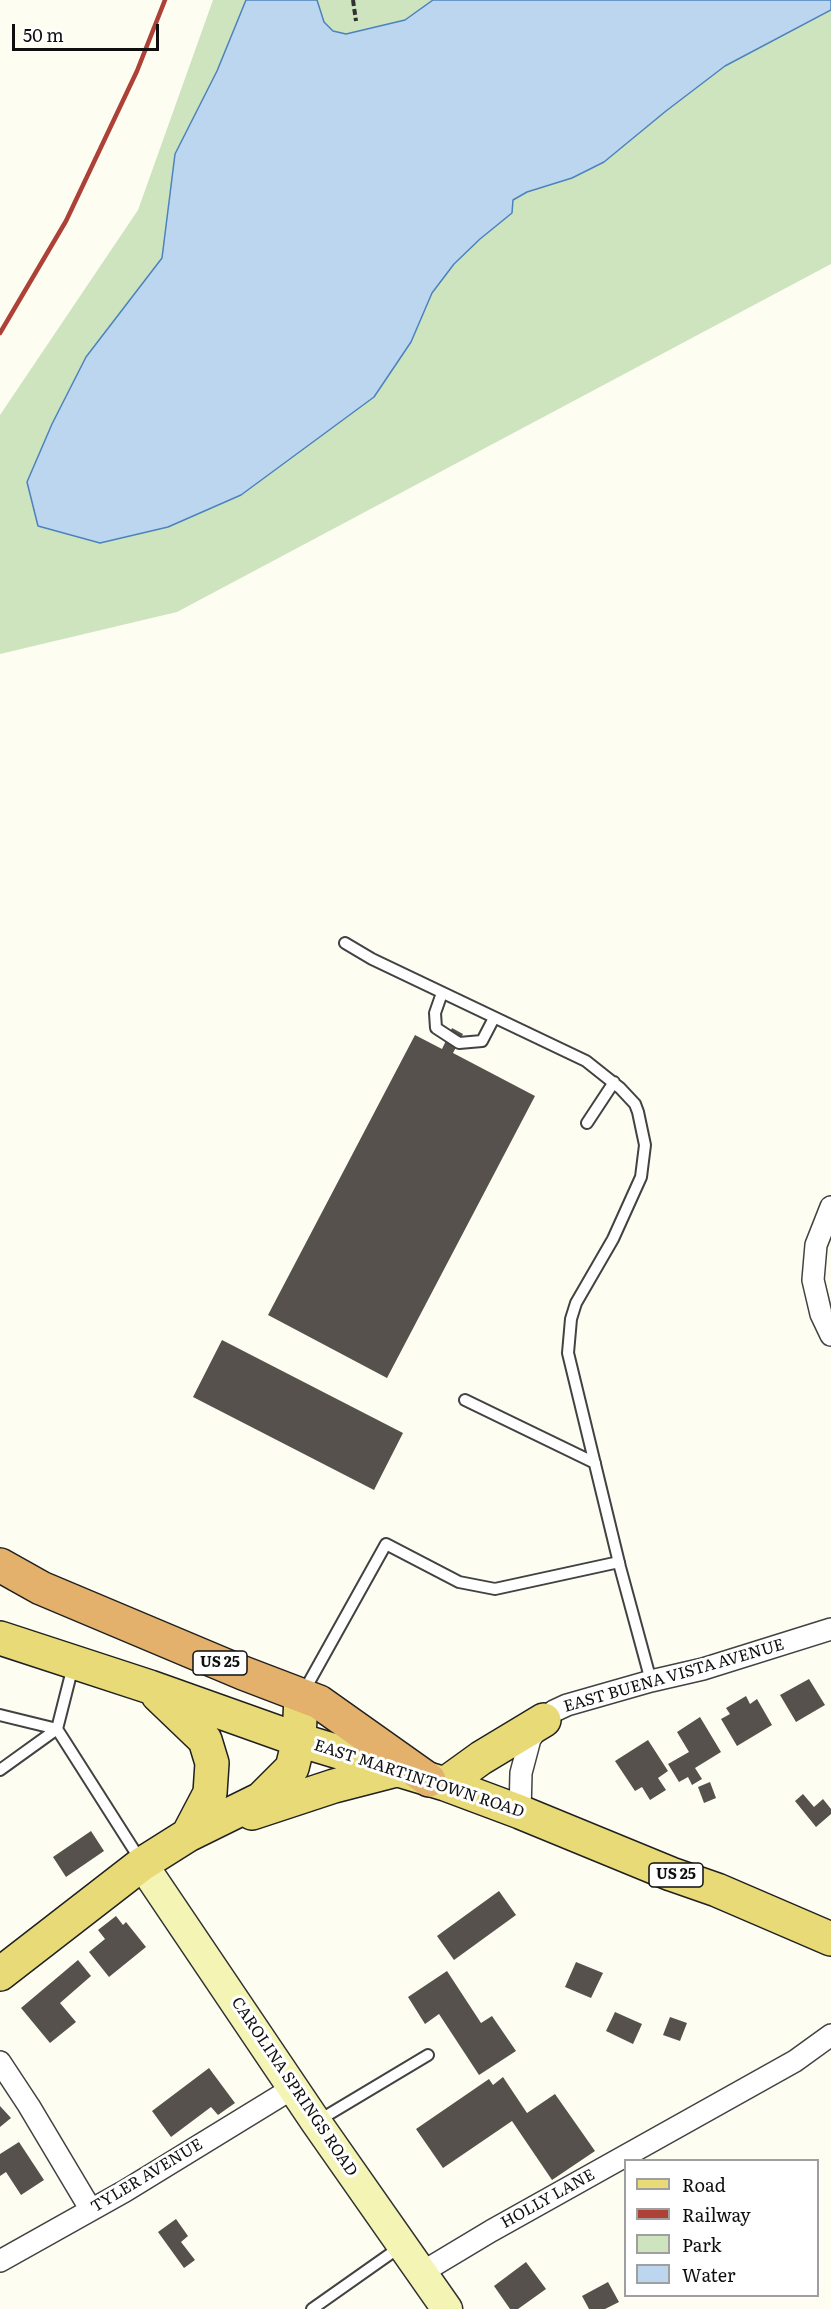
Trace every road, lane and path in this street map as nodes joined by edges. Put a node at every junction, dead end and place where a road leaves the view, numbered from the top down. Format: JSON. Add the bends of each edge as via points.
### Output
{"nodes":[{"id":1,"x":353,"y":0,"type":"edge"},
{"id":2,"x":356,"y":21,"type":"dead end"},
{"id":3,"x":345,"y":943,"type":"dead end"},
{"id":4,"x":442,"y":993,"type":"junction"},
{"id":5,"x":494,"y":1018,"type":"junction"},
{"id":6,"x":614,"y":1082,"type":"junction"},
{"id":7,"x":587,"y":1123,"type":"dead end"},
{"id":8,"x":831,"y":1207,"type":"edge"},
{"id":9,"x":831,"y":1335,"type":"edge"},
{"id":10,"x":465,"y":1400,"type":"dead end"},
{"id":11,"x":595,"y":1463,"type":"junction"},
{"id":12,"x":619,"y":1562,"type":"junction"},
{"id":13,"x":0,"y":1565,"type":"edge"},
{"id":14,"x":831,"y":1629,"type":"edge"},
{"id":15,"x":1,"y":1642,"type":"edge"},
{"id":16,"x":74,"y":1662,"type":"junction"},
{"id":17,"x":651,"y":1681,"type":"junction"},
{"id":18,"x":150,"y":1687,"type":"junction"},
{"id":19,"x":301,"y":1696,"type":"junction"},
{"id":20,"x":0,"y":1715,"type":"edge"},
{"id":21,"x":544,"y":1720,"type":"junction"},
{"id":22,"x":57,"y":1728,"type":"junction"},
{"id":23,"x":299,"y":1740,"type":"junction"},
{"id":24,"x":0,"y":1770,"type":"edge"},
{"id":25,"x":396,"y":1770,"type":"junction"},
{"id":26,"x":437,"y":1782,"type":"junction"},
{"id":27,"x":520,"y":1812,"type":"junction"},
{"id":28,"x":188,"y":1835,"type":"junction"},
{"id":29,"x":142,"y":1864,"type":"junction"},
{"id":30,"x":831,"y":1939,"type":"edge"},
{"id":31,"x":0,"y":1974,"type":"edge"},
{"id":32,"x":831,"y":2035,"type":"edge"},
{"id":33,"x":428,"y":2055,"type":"dead end"},
{"id":34,"x":0,"y":2062,"type":"edge"},
{"id":35,"x":293,"y":2088,"type":"junction"},
{"id":36,"x":316,"y":2122,"type":"junction"},
{"id":37,"x":91,"y":2210,"type":"junction"},
{"id":38,"x":403,"y":2245,"type":"junction"},
{"id":39,"x":0,"y":2261,"type":"edge"},
{"id":40,"x":421,"y":2272,"type":"junction"},
{"id":41,"x":312,"y":2309,"type":"edge"},
{"id":42,"x":447,"y":2309,"type":"edge"}],
"edges":[{"from":1,"to":2,"type":"path"},
{"from":3,"to":4,"type":"lane"},
{"from":4,"to":5,"type":"lane"},
{"from":4,"to":5,"type":"lane","via":[[435,1013],[436,1028],[459,1043],[482,1041]]},
{"from":5,"to":6,"type":"lane","via":[[586,1061]]},
{"from":6,"to":7,"type":"lane"},
{"from":6,"to":11,"type":"lane","via":[[638,1112],[645,1153],[635,1193],[576,1303],[568,1336],[570,1370]]},
{"from":8,"to":9,"type":"street","via":[[816,1245],[813,1280]]},
{"from":10,"to":11,"type":"lane"},
{"from":11,"to":12,"type":"lane"},
{"from":12,"to":17,"type":"lane"},
{"from":12,"to":19,"type":"lane","via":[[495,1589],[459,1582],[386,1544]]},
{"from":13,"to":19,"type":"highway","number":"US 25","via":[[41,1588]]},
{"from":14,"to":17,"type":"street","name":"EAST BUENA VISTA AVENUE"},
{"from":15,"to":16,"type":"main road","name":"EAST MARTINTOWN ROAD","number":"US 25"},
{"from":16,"to":18,"type":"main road","name":"EAST MARTINTOWN ROAD","number":"US 25"},
{"from":16,"to":22,"type":"lane"},
{"from":17,"to":21,"type":"street","name":"EAST BUENA VISTA AVENUE","via":[[567,1705]]},
{"from":18,"to":23,"type":"main road","name":"EAST MARTINTOWN ROAD","number":"US 25"},
{"from":18,"to":28,"type":"main road","via":[[209,1748],[210,1793]]},
{"from":19,"to":23,"type":"main road"},
{"from":19,"to":26,"type":"highway","number":"US 25","via":[[319,1702]]},
{"from":20,"to":22,"type":"lane"},
{"from":21,"to":26,"type":"main road"},
{"from":21,"to":27,"type":"street","name":"EAST BUENA VISTA AVENUE","via":[[530,1739],[522,1773]]},
{"from":22,"to":24,"type":"lane"},
{"from":22,"to":29,"type":"lane"},
{"from":23,"to":25,"type":"main road","name":"EAST MARTINTOWN ROAD","number":"US 25"},
{"from":23,"to":28,"type":"main road","via":[[292,1768],[261,1799]]},
{"from":25,"to":26,"type":"main road","name":"EAST MARTINTOWN ROAD","number":"US 25"},
{"from":25,"to":28,"type":"main road","via":[[334,1786]]},
{"from":26,"to":27,"type":"main road","name":"EAST MARTINTOWN ROAD","number":"US 25"},
{"from":27,"to":30,"type":"main road","name":"EAST MARTINTOWN ROAD","number":"US 25"},
{"from":28,"to":29,"type":"main road"},
{"from":29,"to":31,"type":"main road"},
{"from":29,"to":35,"type":"street","name":"CAROLINA SPRINGS ROAD"},
{"from":32,"to":40,"type":"street","name":"HOLLY LANE","via":[[795,2061]]},
{"from":33,"to":36,"type":"lane"},
{"from":34,"to":37,"type":"street"},
{"from":35,"to":36,"type":"street","name":"CAROLINA SPRINGS ROAD"},
{"from":35,"to":37,"type":"street","name":"TYLER AVENUE"},
{"from":36,"to":38,"type":"street","name":"CAROLINA SPRINGS ROAD"},
{"from":37,"to":39,"type":"street","name":"TYLER AVENUE"},
{"from":38,"to":40,"type":"street","name":"CAROLINA SPRINGS ROAD"},
{"from":38,"to":41,"type":"lane"},
{"from":40,"to":42,"type":"street","name":"CAROLINA SPRINGS ROAD"}]}
